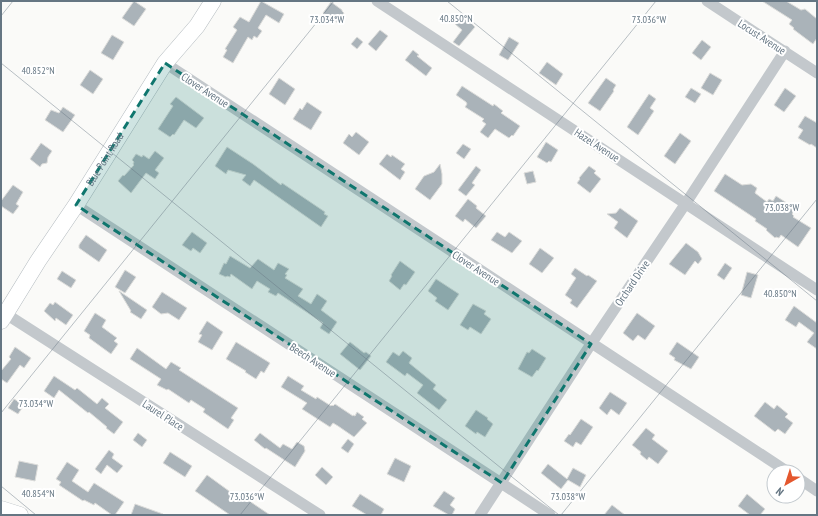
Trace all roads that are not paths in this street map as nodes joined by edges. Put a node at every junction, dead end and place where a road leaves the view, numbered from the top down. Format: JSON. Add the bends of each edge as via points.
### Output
{"nodes":[{"id":1,"x":213,"y":1,"type":"edge"},
{"id":2,"x":377,"y":1,"type":"edge"},
{"id":3,"x":707,"y":1,"type":"edge"},
{"id":4,"x":785,"y":51,"type":"junction"},
{"id":5,"x":165,"y":63,"type":"junction"},
{"id":6,"x":817,"y":73,"type":"edge"},
{"id":7,"x":686,"y":203,"type":"junction"},
{"id":8,"x":76,"y":205,"type":"junction"},
{"id":9,"x":817,"y":290,"type":"edge"},
{"id":10,"x":3,"y":318,"type":"edge"},
{"id":11,"x":591,"y":344,"type":"junction"},
{"id":12,"x":776,"y":464,"type":"edge"},
{"id":13,"x":502,"y":483,"type":"junction"},
{"id":14,"x":806,"y":483,"type":"edge"},
{"id":15,"x":817,"y":491,"type":"edge"},
{"id":16,"x":1,"y":509,"type":"edge"},
{"id":17,"x":20,"y":515,"type":"edge"},
{"id":18,"x":320,"y":515,"type":"edge"},
{"id":19,"x":480,"y":515,"type":"edge"},
{"id":20,"x":550,"y":515,"type":"edge"}],
"edges":[{"from":1,"to":5,"type":"street","name":"Blue Point Road"},
{"from":2,"to":7,"type":"street","name":"Hazel Avenue"},
{"from":3,"to":4,"type":"street","name":"Locust Avenue"},
{"from":4,"to":6,"type":"street","name":"Locust Avenue"},
{"from":4,"to":7,"type":"street","name":"Orchard Drive"},
{"from":5,"to":8,"type":"street","name":"Blue Point Road"},
{"from":5,"to":11,"type":"street","name":"Clover Avenue"},
{"from":7,"to":9,"type":"street","name":"Hazel Avenue"},
{"from":7,"to":11,"type":"street","name":"Orchard Drive"},
{"from":8,"to":10,"type":"street","name":"Blue Point Road"},
{"from":8,"to":13,"type":"street","name":"Beech Avenue"},
{"from":10,"to":18,"type":"street","name":"Laurel Place"},
{"from":11,"to":12,"type":"street","name":"Clover Avenue"},
{"from":11,"to":13,"type":"street","name":"Orchard Drive"},
{"from":13,"to":19,"type":"street","name":"Orchard Drive"},
{"from":13,"to":20,"type":"street","name":"Beech Avenue"},
{"from":14,"to":15,"type":"street"},
{"from":16,"to":17,"type":"street"}]}
